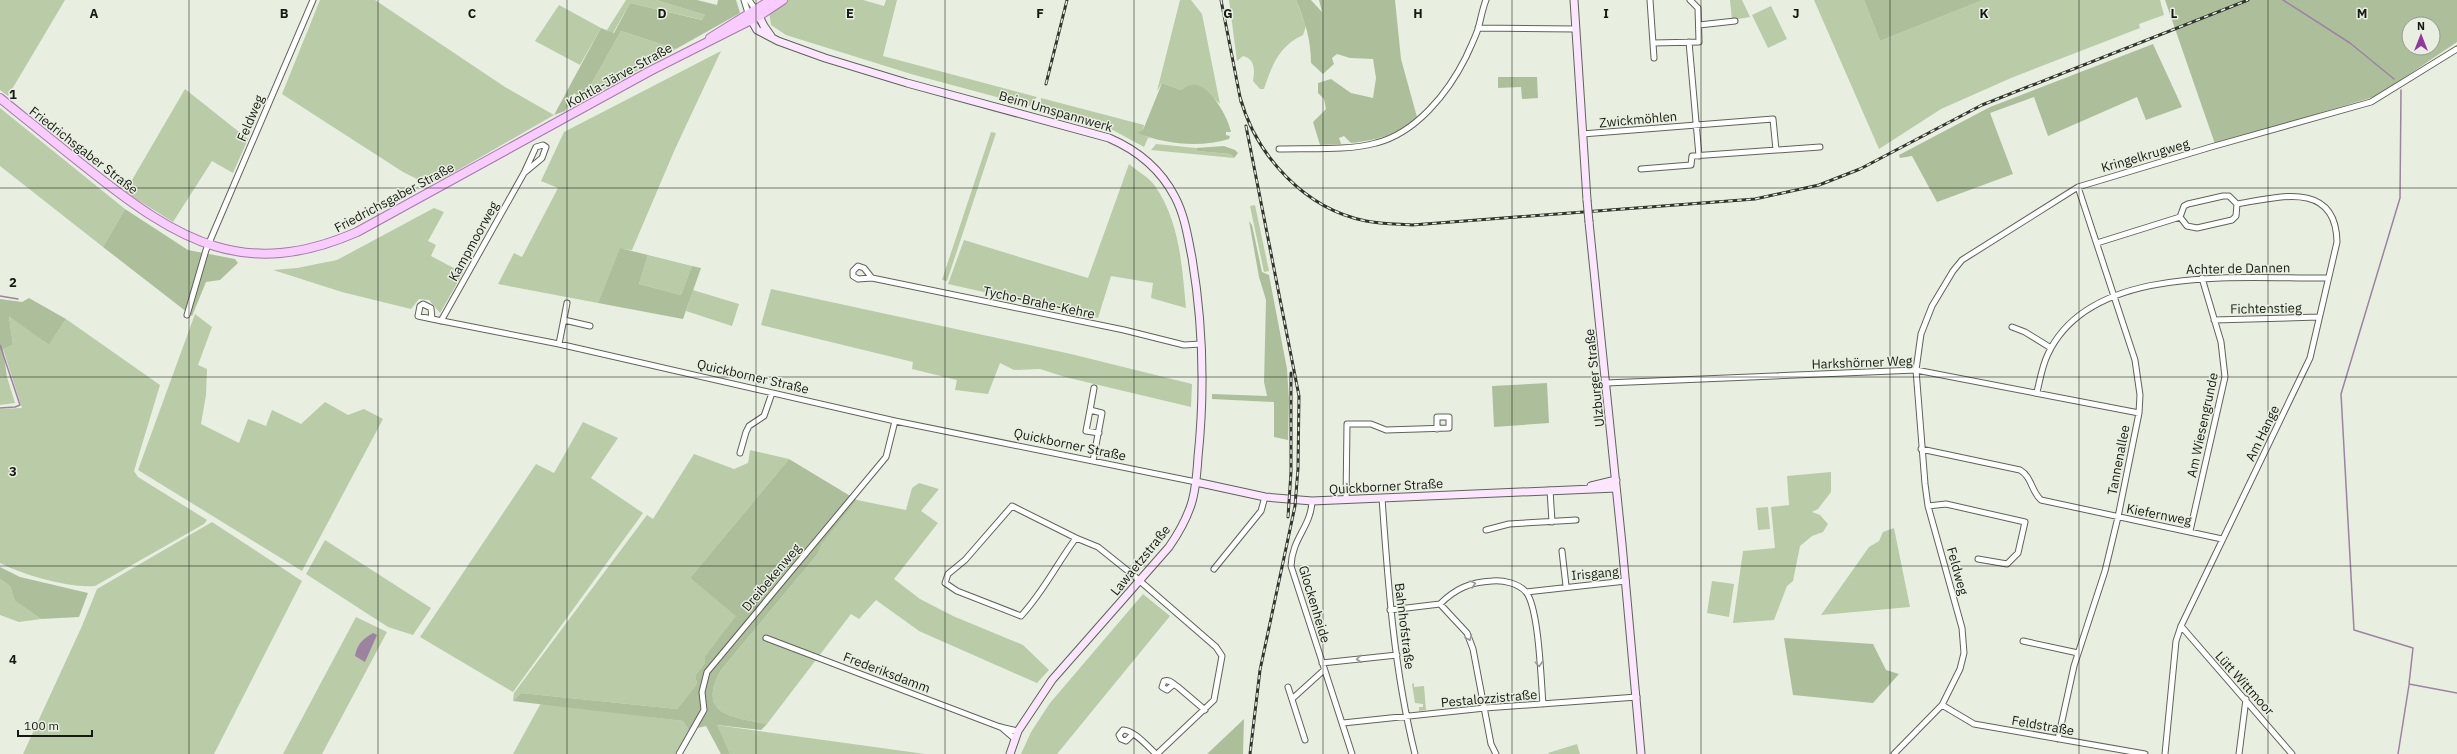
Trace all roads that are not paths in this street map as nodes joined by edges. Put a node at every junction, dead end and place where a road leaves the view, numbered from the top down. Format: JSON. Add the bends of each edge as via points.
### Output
{"nodes":[{"id":1,"x":313,"y":0,"type":"edge"},
{"id":2,"x":744,"y":0,"type":"edge"},
{"id":3,"x":749,"y":0,"type":"edge"},
{"id":4,"x":771,"y":0,"type":"edge"},
{"id":5,"x":783,"y":0,"type":"edge"},
{"id":6,"x":1486,"y":0,"type":"edge"},
{"id":7,"x":1574,"y":0,"type":"edge"},
{"id":8,"x":1650,"y":0,"type":"edge"},
{"id":9,"x":1690,"y":0,"type":"edge"},
{"id":10,"x":754,"y":15,"type":"junction"},
{"id":11,"x":1735,"y":21,"type":"dead end"},
{"id":12,"x":1699,"y":25,"type":"junction"},
{"id":13,"x":1478,"y":28,"type":"junction"},
{"id":14,"x":1575,"y":29,"type":"junction"},
{"id":15,"x":1689,"y":42,"type":"junction"},
{"id":16,"x":1652,"y":43,"type":"junction"},
{"id":17,"x":2457,"y":50,"type":"edge"},
{"id":18,"x":1654,"y":58,"type":"dead end"},
{"id":19,"x":0,"y":98,"type":"edge"},
{"id":20,"x":1696,"y":125,"type":"junction"},
{"id":21,"x":549,"y":127,"type":"joint"},
{"id":22,"x":1582,"y":134,"type":"junction"},
{"id":23,"x":1820,"y":147,"type":"dead end"},
{"id":24,"x":1279,"y":149,"type":"dead end"},
{"id":25,"x":1776,"y":150,"type":"junction"},
{"id":26,"x":1699,"y":156,"type":"junction"},
{"id":27,"x":1641,"y":169,"type":"dead end"},
{"id":28,"x":524,"y":173,"type":"junction"},
{"id":29,"x":2078,"y":187,"type":"junction"},
{"id":30,"x":2237,"y":204,"type":"junction"},
{"id":31,"x":2180,"y":217,"type":"junction"},
{"id":32,"x":2097,"y":243,"type":"junction"},
{"id":33,"x":208,"y":245,"type":"junction"},
{"id":34,"x":872,"y":278,"type":"dead end"},
{"id":35,"x":2202,"y":278,"type":"junction"},
{"id":36,"x":2327,"y":278,"type":"junction"},
{"id":37,"x":2114,"y":296,"type":"junction"},
{"id":38,"x":567,"y":303,"type":"dead end"},
{"id":39,"x":187,"y":315,"type":"dead end"},
{"id":40,"x":2319,"y":318,"type":"junction"},
{"id":41,"x":432,"y":319,"type":"dead end"},
{"id":42,"x":564,"y":320,"type":"junction"},
{"id":43,"x":2214,"y":320,"type":"junction"},
{"id":44,"x":441,"y":321,"type":"junction"},
{"id":45,"x":590,"y":326,"type":"dead end"},
{"id":46,"x":2012,"y":327,"type":"dead end"},
{"id":47,"x":558,"y":344,"type":"junction"},
{"id":48,"x":1201,"y":344,"type":"junction"},
{"id":49,"x":2051,"y":348,"type":"junction"},
{"id":50,"x":1916,"y":370,"type":"junction"},
{"id":51,"x":1606,"y":383,"type":"junction"},
{"id":52,"x":1094,"y":388,"type":"dead end"},
{"id":53,"x":2037,"y":392,"type":"junction"},
{"id":54,"x":772,"y":393,"type":"junction"},
{"id":55,"x":1090,"y":410,"type":"junction"},
{"id":56,"x":2139,"y":413,"type":"junction"},
{"id":57,"x":895,"y":420,"type":"junction"},
{"id":58,"x":1437,"y":429,"type":"dead end"},
{"id":59,"x":1098,"y":433,"type":"junction"},
{"id":60,"x":1922,"y":449,"type":"junction"},
{"id":61,"x":740,"y":453,"type":"dead end"},
{"id":62,"x":1093,"y":461,"type":"junction"},
{"id":63,"x":1196,"y":482,"type":"junction"},
{"id":64,"x":1616,"y":484,"type":"junction"},
{"id":65,"x":1550,"y":490,"type":"junction"},
{"id":66,"x":1265,"y":497,"type":"junction"},
{"id":67,"x":1382,"y":498,"type":"junction"},
{"id":68,"x":1346,"y":500,"type":"junction"},
{"id":69,"x":1312,"y":501,"type":"junction"},
{"id":70,"x":1928,"y":506,"type":"junction"},
{"id":71,"x":2118,"y":517,"type":"junction"},
{"id":72,"x":1576,"y":520,"type":"dead end"},
{"id":73,"x":1552,"y":522,"type":"junction"},
{"id":74,"x":1486,"y":530,"type":"dead end"},
{"id":75,"x":2190,"y":532,"type":"junction"},
{"id":76,"x":1076,"y":538,"type":"junction"},
{"id":77,"x":2222,"y":539,"type":"junction"},
{"id":78,"x":1562,"y":551,"type":"dead end"},
{"id":79,"x":1978,"y":559,"type":"dead end"},
{"id":80,"x":1214,"y":569,"type":"dead end"},
{"id":81,"x":1140,"y":581,"type":"junction"},
{"id":82,"x":1626,"y":581,"type":"junction"},
{"id":83,"x":1566,"y":586,"type":"junction"},
{"id":84,"x":1526,"y":592,"type":"junction"},
{"id":85,"x":1440,"y":604,"type":"junction"},
{"id":86,"x":1390,"y":610,"type":"junction"},
{"id":87,"x":2181,"y":626,"type":"junction"},
{"id":88,"x":766,"y":638,"type":"dead end"},
{"id":89,"x":2023,"y":641,"type":"dead end"},
{"id":90,"x":2078,"y":653,"type":"junction"},
{"id":91,"x":1397,"y":655,"type":"junction"},
{"id":92,"x":1322,"y":663,"type":"junction"},
{"id":93,"x":1324,"y":670,"type":"junction"},
{"id":94,"x":1174,"y":684,"type":"dead end"},
{"id":95,"x":1288,"y":687,"type":"dead end"},
{"id":96,"x":1637,"y":697,"type":"junction"},
{"id":97,"x":1292,"y":698,"type":"junction"},
{"id":98,"x":2246,"y":700,"type":"junction"},
{"id":99,"x":1543,"y":704,"type":"junction"},
{"id":100,"x":1942,"y":705,"type":"junction"},
{"id":101,"x":1485,"y":708,"type":"junction"},
{"id":102,"x":1205,"y":710,"type":"junction"},
{"id":103,"x":1406,"y":716,"type":"junction"},
{"id":104,"x":1342,"y":723,"type":"junction"},
{"id":105,"x":1000,"y":727,"type":"junction"},
{"id":106,"x":1018,"y":731,"type":"junction"},
{"id":107,"x":1133,"y":734,"type":"dead end"},
{"id":108,"x":1015,"y":739,"type":"junction"},
{"id":109,"x":2058,"y":739,"type":"junction"},
{"id":110,"x":1305,"y":740,"type":"dead end"},
{"id":111,"x":2109,"y":748,"type":"junction"},
{"id":112,"x":679,"y":754,"type":"edge"},
{"id":113,"x":1010,"y":754,"type":"edge"},
{"id":114,"x":1157,"y":754,"type":"edge"},
{"id":115,"x":1352,"y":754,"type":"edge"},
{"id":116,"x":1415,"y":754,"type":"edge"},
{"id":117,"x":1496,"y":754,"type":"edge"},
{"id":118,"x":1641,"y":754,"type":"edge"},
{"id":119,"x":1894,"y":754,"type":"edge"},
{"id":120,"x":2108,"y":754,"type":"edge"},
{"id":121,"x":2145,"y":754,"type":"edge"},
{"id":122,"x":2165,"y":754,"type":"edge"},
{"id":123,"x":2239,"y":754,"type":"edge"},
{"id":124,"x":2292,"y":754,"type":"edge"}],
"edges":[{"from":1,"to":33,"type":"street","name":"Feldweg"},
{"from":2,"to":10,"type":"street","name":"Beim Umspannwerk"},
{"from":3,"to":10,"type":"street","name":"Beim Umspannwerk"},
{"from":4,"to":10,"type":"main road","name":"Kohtla-Järve-Straße"},
{"from":5,"to":10,"type":"main road","name":"Kohtla-Järve-Straße"},
{"from":6,"to":13,"type":"street","via":[[1480,12]]},
{"from":7,"to":14,"type":"street","name":"Ulzburger Straße"},
{"from":8,"to":16,"type":"street"},
{"from":9,"to":12,"type":"street","via":[[1698,8]]},
{"from":10,"to":21,"type":"main road","name":"Kohtla-Järve-Straße","via":[[723,28],[701,44]]},
{"from":10,"to":48,"type":"street","name":"Beim Umspannwerk","via":[[774,39],[825,58],[906,83],[1098,134],[1131,149],[1165,180],[1180,208],[1195,279]]},
{"from":11,"to":12,"type":"street"},
{"from":12,"to":15,"type":"street","via":[[1699,42]]},
{"from":13,"to":14,"type":"street"},
{"from":13,"to":24,"type":"street","via":[[1450,84],[1412,126],[1396,136],[1375,144]]},
{"from":14,"to":22,"type":"street","name":"Ulzburger Straße"},
{"from":15,"to":16,"type":"street"},
{"from":15,"to":20,"type":"street"},
{"from":16,"to":18,"type":"street"},
{"from":17,"to":29,"type":"street","name":"Kringelkrugweg","via":[[2371,102]]},
{"from":19,"to":33,"type":"main road","name":"Friedrichsgaber Straße","via":[[148,215]]},
{"from":20,"to":22,"type":"street","name":"Zwickmöhlen"},
{"from":20,"to":25,"type":"street","name":"Zwickmöhlen","via":[[1773,119]]},
{"from":20,"to":26,"type":"street","name":"Zwickmöhlen"},
{"from":21,"to":33,"type":"main road","name":"Friedrichsgaber Straße","via":[[368,227],[330,243],[268,253],[241,252]]},
{"from":22,"to":51,"type":"street","name":"Ulzburger Straße","bridge":true},
{"from":23,"to":25,"type":"street"},
{"from":25,"to":26,"type":"street"},
{"from":26,"to":27,"type":"street","via":[[1692,156],[1691,165]]},
{"from":28,"to":28,"type":"street","name":"Kampmoorweg","via":[[542,158],[546,147],[536,147]]},
{"from":28,"to":44,"type":"street","name":"Kampmoorweg"},
{"from":29,"to":32,"type":"street","name":"Tannenallee"},
{"from":29,"to":50,"type":"street","name":"Kringelkrugweg","via":[[1962,260],[1932,306],[1921,334]]},
{"from":30,"to":31,"type":"street","via":[[2229,196],[2223,196],[2188,204],[2184,206]]},
{"from":30,"to":31,"type":"street","via":[[2236,216],[2232,220],[2197,228],[2187,226]]},
{"from":30,"to":36,"type":"street","name":"Am Hange","via":[[2295,196],[2309,198],[2328,208],[2334,217],[2338,242]]},
{"from":31,"to":32,"type":"street"},
{"from":32,"to":37,"type":"street","name":"Tannenallee"},
{"from":33,"to":39,"type":"street","name":"Feldweg"},
{"from":34,"to":48,"type":"street","name":"Tycho-Brahe-Kehre","via":[[1124,330],[1184,345]]},
{"from":35,"to":36,"type":"street","name":"Achter de Dannen"},
{"from":35,"to":37,"type":"street","name":"Achter de Dannen","via":[[2177,280]]},
{"from":35,"to":43,"type":"street","name":"Am Wiesengrunde"},
{"from":36,"to":40,"type":"street","name":"Am Hange"},
{"from":37,"to":49,"type":"street","name":"Achter de Dannen","via":[[2099,302],[2072,321]]},
{"from":37,"to":56,"type":"street","name":"Tannenallee","via":[[2135,360],[2140,395]]},
{"from":38,"to":42,"type":"street"},
{"from":40,"to":43,"type":"street","name":"Fichtenstieg"},
{"from":40,"to":77,"type":"street","name":"Am Hange","via":[[2310,358]]},
{"from":41,"to":44,"type":"street"},
{"from":42,"to":45,"type":"street"},
{"from":42,"to":47,"type":"street"},
{"from":43,"to":75,"type":"street","name":"Am Wiesengrunde","via":[[2224,359],[2225,377]]},
{"from":44,"to":47,"type":"street","name":"Quickborner Straße"},
{"from":46,"to":49,"type":"street"},
{"from":47,"to":54,"type":"street","name":"Quickborner Straße"},
{"from":48,"to":63,"type":"street","name":"Beim Umspannwerk","via":[[1202,408]]},
{"from":49,"to":53,"type":"street","name":"Achter de Dannen"},
{"from":50,"to":51,"type":"street","name":"Harkshörner Weg"},
{"from":50,"to":53,"type":"street","name":"Harkshörner Weg"},
{"from":50,"to":60,"type":"street","name":"Feldweg"},
{"from":51,"to":64,"type":"street","name":"Ulzburger Straße"},
{"from":52,"to":55,"type":"street"},
{"from":53,"to":56,"type":"street","name":"Harkshörner Weg"},
{"from":54,"to":57,"type":"street","name":"Quickborner Straße"},
{"from":54,"to":61,"type":"street","via":[[764,416],[749,426]]},
{"from":55,"to":59,"type":"street","via":[[1102,413]]},
{"from":55,"to":59,"type":"street","via":[[1086,431]]},
{"from":56,"to":71,"type":"street","name":"Tannenallee"},
{"from":57,"to":62,"type":"street","name":"Quickborner Straße"},
{"from":57,"to":112,"type":"street","name":"Dreibekenweg","via":[[886,457],[707,672],[702,692],[704,710]]},
{"from":58,"to":68,"type":"street","via":[[1386,430],[1371,424],[1347,424]]},
{"from":59,"to":62,"type":"street"},
{"from":60,"to":70,"type":"street","name":"Feldweg"},
{"from":60,"to":71,"type":"street","name":"Kiefernweg","via":[[2020,470],[2026,474],[2033,493],[2041,500]]},
{"from":62,"to":63,"type":"street","name":"Quickborner Straße"},
{"from":63,"to":66,"type":"street","name":"Quickborner Straße"},
{"from":63,"to":81,"type":"street","name":"Lawaetzstraße","via":[[1191,504],[1180,531]]},
{"from":64,"to":65,"type":"street","name":"Quickborner Straße"},
{"from":64,"to":82,"type":"street","name":"Ulzburger Straße"},
{"from":65,"to":67,"type":"street","name":"Quickborner Straße"},
{"from":65,"to":73,"type":"street"},
{"from":66,"to":69,"type":"street","name":"Quickborner Straße"},
{"from":66,"to":80,"type":"street","via":[[1261,511]]},
{"from":67,"to":68,"type":"street","name":"Quickborner Straße"},
{"from":67,"to":86,"type":"street","name":"Bahnhofstraße"},
{"from":68,"to":69,"type":"street","name":"Quickborner Straße"},
{"from":69,"to":92,"type":"street","name":"Glockenheide","via":[[1308,520],[1294,544],[1291,566]]},
{"from":70,"to":79,"type":"street","via":[[1946,504],[2025,522],[2018,553],[2007,564]]},
{"from":70,"to":100,"type":"street","name":"Feldweg","via":[[1964,640],[1960,669]]},
{"from":71,"to":75,"type":"street","name":"Kiefernweg"},
{"from":71,"to":90,"type":"street","name":"Tannenallee","via":[[2105,570]]},
{"from":72,"to":73,"type":"street"},
{"from":73,"to":74,"type":"street","via":[[1509,524]]},
{"from":75,"to":77,"type":"street","name":"Kiefernweg"},
{"from":76,"to":76,"type":"street","via":[[1060,560],[1050,581],[1020,616],[957,591],[945,583],[948,574],[965,560],[1012,506]]},
{"from":76,"to":81,"type":"street","via":[[1098,547]]},
{"from":77,"to":87,"type":"street","name":"Am Hange"},
{"from":78,"to":83,"type":"street","name":"Irisgang"},
{"from":81,"to":102,"type":"street","via":[[1221,653],[1216,696]]},
{"from":81,"to":106,"type":"street","name":"Lawaetzstraße","via":[[1103,628],[1036,704]]},
{"from":82,"to":83,"type":"street","name":"Irisgang"},
{"from":82,"to":96,"type":"street","name":"Ulzburger Straße"},
{"from":83,"to":84,"type":"street","name":"Irisgang"},
{"from":85,"to":84,"type":"street","one_way":true,"via":[[1453,591],[1476,582],[1511,582]]},
{"from":84,"to":99,"type":"street","one_way":true,"via":[[1533,609]]},
{"from":85,"to":86,"type":"street"},
{"from":85,"to":101,"type":"street","one_way":true,"via":[[1467,633],[1474,650]]},
{"from":86,"to":91,"type":"street","name":"Bahnhofstraße"},
{"from":87,"to":98,"type":"street","name":"Lütt Wittmoor"},
{"from":87,"to":122,"type":"street","name":"Am Hange","via":[[2176,641]]},
{"from":88,"to":105,"type":"street","name":"Frederiksdamm"},
{"from":89,"to":90,"type":"street"},
{"from":90,"to":109,"type":"street","name":"Tannenallee"},
{"from":91,"to":92,"type":"street","one_way":true},
{"from":91,"to":103,"type":"street","name":"Bahnhofstraße"},
{"from":92,"to":93,"type":"street","name":"Glockenheide"},
{"from":93,"to":97,"type":"street"},
{"from":93,"to":104,"type":"street","name":"Glockenheide"},
{"from":94,"to":102,"type":"street"},
{"from":95,"to":97,"type":"street"},
{"from":96,"to":99,"type":"street","name":"Pestalozzistraße"},
{"from":96,"to":118,"type":"street","name":"Ulzburger Straße"},
{"from":97,"to":110,"type":"street"},
{"from":98,"to":123,"type":"street"},
{"from":98,"to":124,"type":"street","name":"Lütt Wittmoor"},
{"from":99,"to":101,"type":"street","name":"Pestalozzistraße"},
{"from":100,"to":109,"type":"street","name":"Feldstraße","via":[[1974,724]]},
{"from":100,"to":119,"type":"street","name":"Feldweg"},
{"from":101,"to":103,"type":"street","name":"Pestalozzistraße"},
{"from":101,"to":117,"type":"street","via":[[1491,744]]},
{"from":102,"to":114,"type":"street"},
{"from":103,"to":104,"type":"street","name":"Pestalozzistraße"},
{"from":103,"to":116,"type":"street","name":"Bahnhofstraße"},
{"from":104,"to":115,"type":"street","name":"Glockenheide"},
{"from":105,"to":106,"type":"street","name":"Frederiksdamm"},
{"from":105,"to":108,"type":"street","name":"Frederiksdamm"},
{"from":106,"to":108,"type":"street","name":"Lawaetzstraße"},
{"from":107,"to":114,"type":"street"},
{"from":108,"to":113,"type":"street","name":"Lawaetzstraße"},
{"from":109,"to":111,"type":"street","name":"Feldstraße"},
{"from":111,"to":120,"type":"street"},
{"from":111,"to":121,"type":"street","name":"Feldstraße"}]}
